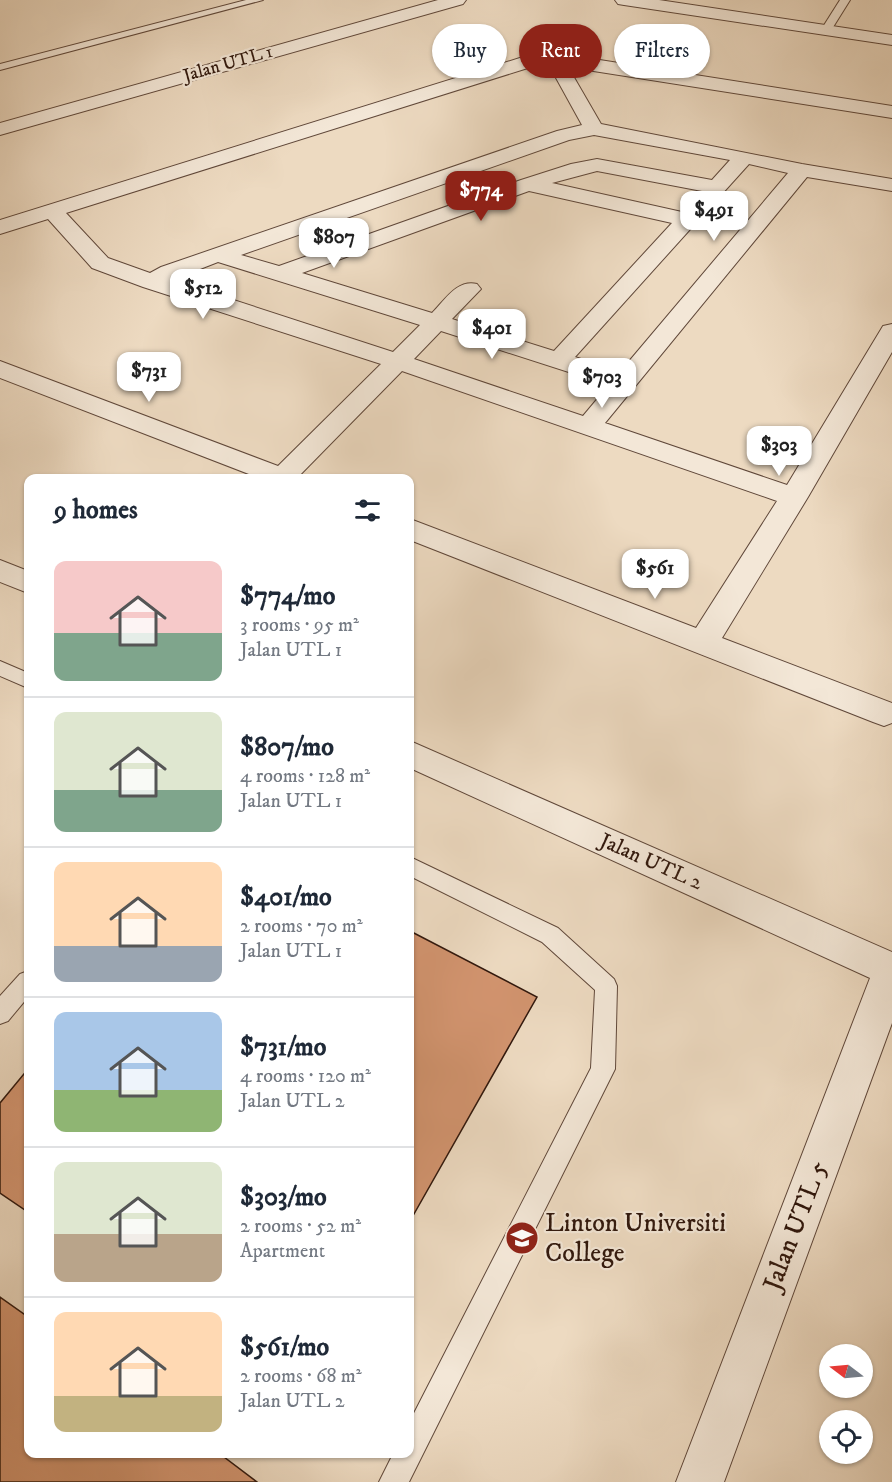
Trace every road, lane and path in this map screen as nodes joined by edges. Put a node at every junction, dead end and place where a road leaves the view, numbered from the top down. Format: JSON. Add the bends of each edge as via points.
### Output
{"nodes":[{"id":1,"x":258,"y":0,"type":"edge"},
{"id":2,"x":457,"y":0,"type":"edge"},
{"id":3,"x":624,"y":0,"type":"edge"},
{"id":4,"x":845,"y":0,"type":"edge"},
{"id":5,"x":826,"y":30,"type":"junction"},
{"id":6,"x":892,"y":40,"type":"edge"},
{"id":7,"x":519,"y":64,"type":"edge"},
{"id":8,"x":602,"y":66,"type":"edge"},
{"id":9,"x":0,"y":67,"type":"edge"},
{"id":10,"x":566,"y":78,"type":"edge"},
{"id":11,"x":892,"y":112,"type":"edge"},
{"id":12,"x":0,"y":129,"type":"edge"},
{"id":13,"x":594,"y":129,"type":"junction"},
{"id":14,"x":744,"y":157,"type":"junction"},
{"id":15,"x":802,"y":170,"type":"junction"},
{"id":16,"x":528,"y":184,"type":"junction"},
{"id":17,"x":892,"y":185,"type":"edge"},
{"id":18,"x":717,"y":187,"type":"junction"},
{"id":19,"x":52,"y":211,"type":"junction"},
{"id":20,"x":687,"y":220,"type":"junction"},
{"id":21,"x":0,"y":226,"type":"edge"},
{"id":22,"x":218,"y":255,"type":"junction"},
{"id":23,"x":279,"y":274,"type":"junction"},
{"id":24,"x":151,"y":282,"type":"junction"},
{"id":25,"x":469,"y":289,"type":"dead end"},
{"id":26,"x":437,"y":321,"type":"junction"},
{"id":27,"x":892,"y":331,"type":"edge"},
{"id":28,"x":559,"y":360,"type":"junction"},
{"id":29,"x":397,"y":361,"type":"junction"},
{"id":30,"x":0,"y":369,"type":"edge"},
{"id":31,"x":624,"y":382,"type":"junction"},
{"id":32,"x":587,"y":428,"type":"junction"},
{"id":33,"x":273,"y":474,"type":"edge"},
{"id":34,"x":287,"y":474,"type":"edge"},
{"id":35,"x":794,"y":497,"type":"junction"},
{"id":36,"x":414,"y":531,"type":"edge"},
{"id":37,"x":0,"y":570,"type":"edge"},
{"id":38,"x":24,"y":581,"type":"edge"},
{"id":39,"x":702,"y":644,"type":"junction"},
{"id":40,"x":0,"y":668,"type":"edge"},
{"id":41,"x":24,"y":679,"type":"edge"},
{"id":42,"x":884,"y":712,"type":"dead end"},
{"id":43,"x":414,"y":756,"type":"edge"},
{"id":44,"x":414,"y":868,"type":"edge"},
{"id":45,"x":892,"y":971,"type":"edge"},
{"id":46,"x":24,"y":986,"type":"edge"},
{"id":47,"x":0,"y":1013,"type":"edge"},
{"id":48,"x":414,"y":1442,"type":"edge"},
{"id":49,"x":406,"y":1458,"type":"edge"},
{"id":50,"x":393,"y":1482,"type":"edge"},
{"id":51,"x":700,"y":1482,"type":"edge"}],
"edges":[{"from":1,"to":9,"type":"lane"},
{"from":2,"to":12,"type":"street","name":"Jalan UTL 1"},
{"from":3,"to":5,"type":"street"},
{"from":4,"to":5,"type":"lane"},
{"from":5,"to":6,"type":"street"},
{"from":7,"to":19,"type":"street"},
{"from":8,"to":11,"type":"street"},
{"from":10,"to":13,"type":"street"},
{"from":13,"to":14,"type":"street"},
{"from":13,"to":22,"type":"street","via":[[564,135]]},
{"from":14,"to":15,"type":"street"},
{"from":14,"to":18,"type":"street"},
{"from":15,"to":17,"type":"street"},
{"from":15,"to":31,"type":"street"},
{"from":16,"to":18,"type":"street","via":[[597,165]]},
{"from":16,"to":20,"type":"street"},
{"from":16,"to":23,"type":"street"},
{"from":18,"to":20,"type":"street"},
{"from":19,"to":21,"type":"street"},
{"from":19,"to":24,"type":"street","via":[[100,263]]},
{"from":20,"to":28,"type":"street"},
{"from":22,"to":23,"type":"street"},
{"from":22,"to":24,"type":"street"},
{"from":23,"to":26,"type":"street"},
{"from":24,"to":29,"type":"street"},
{"from":25,"to":26,"type":"street"},
{"from":26,"to":28,"type":"street"},
{"from":26,"to":29,"type":"street"},
{"from":27,"to":35,"type":"street"},
{"from":28,"to":31,"type":"street"},
{"from":29,"to":32,"type":"street"},
{"from":29,"to":34,"type":"street"},
{"from":30,"to":33,"type":"street"},
{"from":31,"to":32,"type":"street"},
{"from":32,"to":35,"type":"street"},
{"from":35,"to":39,"type":"street"},
{"from":36,"to":39,"type":"street"},
{"from":37,"to":38,"type":"street"},
{"from":39,"to":42,"type":"street"},
{"from":40,"to":41,"type":"lane"},
{"from":43,"to":45,"type":"street","name":"Jalan UTL 2"},
{"from":44,"to":48,"type":"lane","via":[[550,935],[606,986],[603,1069]]},
{"from":45,"to":51,"type":"street","name":"Jalan UTL 5"},
{"from":46,"to":47,"type":"lane"},
{"from":49,"to":50,"type":"lane"}]}
